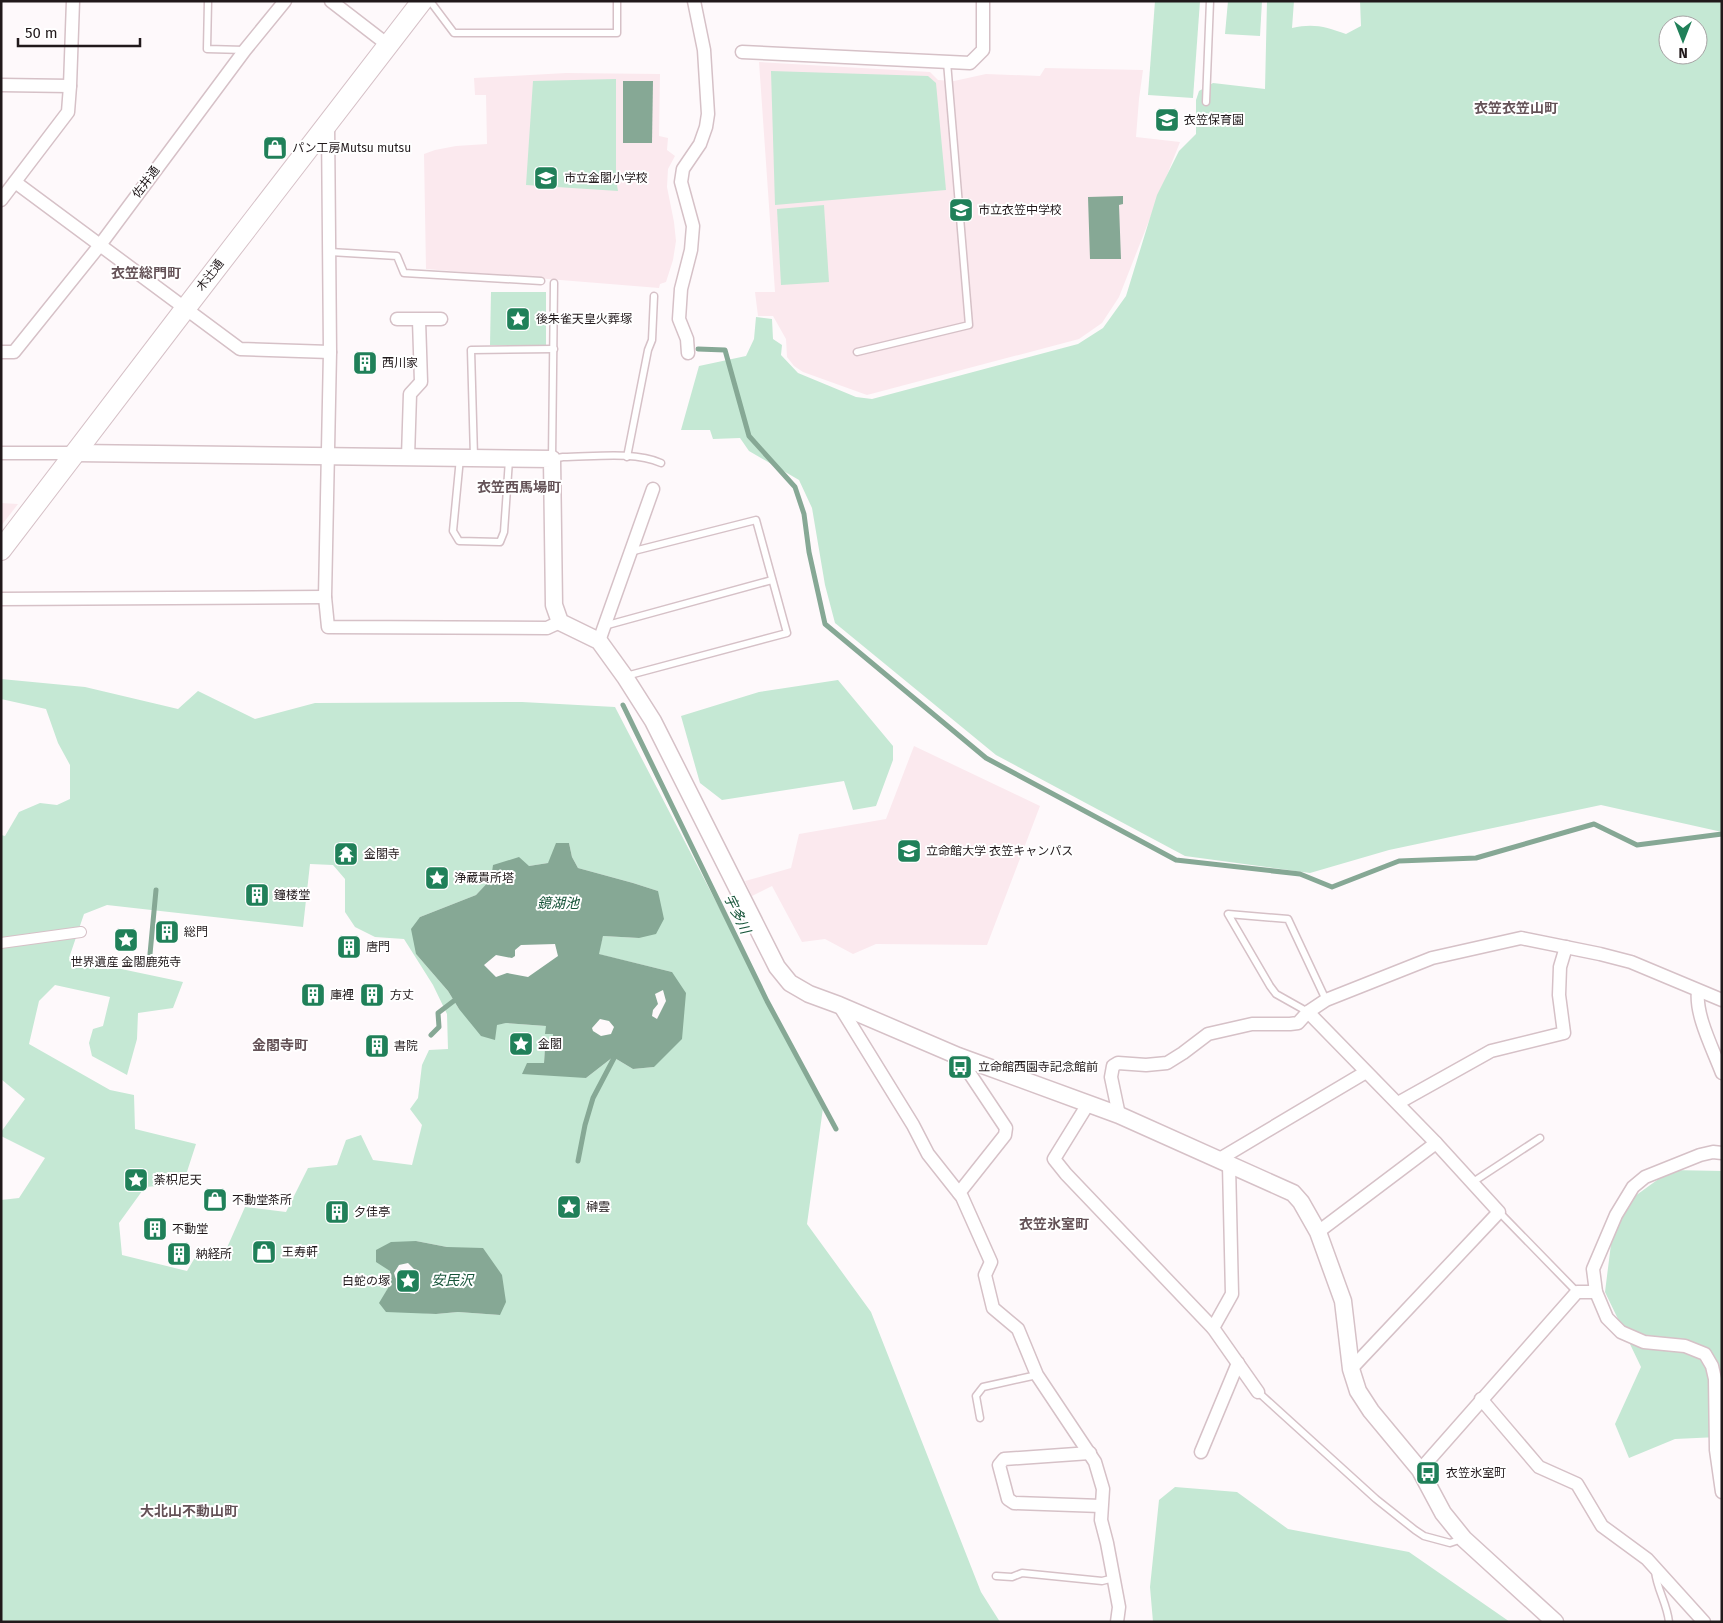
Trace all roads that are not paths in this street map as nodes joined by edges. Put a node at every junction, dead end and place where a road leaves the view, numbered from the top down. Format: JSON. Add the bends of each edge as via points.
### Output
{"nodes":[{"id":1,"x":73,"y":1,"type":"edge"},
{"id":2,"x":208,"y":1,"type":"edge"},
{"id":3,"x":285,"y":1,"type":"edge"},
{"id":4,"x":331,"y":1,"type":"edge"},
{"id":5,"x":422,"y":1,"type":"edge"},
{"id":6,"x":430,"y":1,"type":"edge"},
{"id":7,"x":617,"y":1,"type":"edge"},
{"id":8,"x":694,"y":1,"type":"edge"},
{"id":9,"x":983,"y":1,"type":"edge"},
{"id":10,"x":1210,"y":1,"type":"edge"},
{"id":11,"x":388,"y":45,"type":"junction"},
{"id":12,"x":245,"y":50,"type":"junction"},
{"id":13,"x":742,"y":52,"type":"dead end"},
{"id":14,"x":947,"y":62,"type":"junction"},
{"id":15,"x":1,"y":85,"type":"edge"},
{"id":16,"x":70,"y":86,"type":"junction"},
{"id":17,"x":1206,"y":102,"type":"dead end"},
{"id":18,"x":328,"y":123,"type":"junction"},
{"id":19,"x":15,"y":182,"type":"junction"},
{"id":20,"x":1,"y":200,"type":"edge"},
{"id":21,"x":100,"y":245,"type":"junction"},
{"id":22,"x":330,"y":252,"type":"junction"},
{"id":23,"x":541,"y":281,"type":"dead end"},
{"id":24,"x":554,"y":283,"type":"dead end"},
{"id":25,"x":654,"y":296,"type":"dead end"},
{"id":26,"x":184,"y":308,"type":"junction"},
{"id":27,"x":397,"y":319,"type":"dead end"},
{"id":28,"x":441,"y":319,"type":"dead end"},
{"id":29,"x":419,"y":320,"type":"junction"},
{"id":30,"x":554,"y":350,"type":"junction"},
{"id":31,"x":1,"y":352,"type":"edge"},
{"id":32,"x":330,"y":352,"type":"junction"},
{"id":33,"x":857,"y":352,"type":"dead end"},
{"id":34,"x":688,"y":353,"type":"dead end"},
{"id":35,"x":1,"y":453,"type":"edge"},
{"id":36,"x":76,"y":453,"type":"junction"},
{"id":37,"x":328,"y":456,"type":"junction"},
{"id":38,"x":408,"y":457,"type":"junction"},
{"id":39,"x":627,"y":457,"type":"junction"},
{"id":40,"x":467,"y":458,"type":"junction"},
{"id":41,"x":509,"y":458,"type":"junction"},
{"id":42,"x":552,"y":459,"type":"junction"},
{"id":43,"x":661,"y":463,"type":"dead end"},
{"id":44,"x":653,"y":489,"type":"dead end"},
{"id":45,"x":1,"y":550,"type":"edge"},
{"id":46,"x":630,"y":552,"type":"junction"},
{"id":47,"x":772,"y":580,"type":"junction"},
{"id":48,"x":325,"y":597,"type":"junction"},
{"id":49,"x":1,"y":599,"type":"edge"},
{"id":50,"x":560,"y":622,"type":"junction"},
{"id":51,"x":602,"y":634,"type":"junction"},
{"id":52,"x":625,"y":676,"type":"junction"},
{"id":53,"x":82,"y":932,"type":"dead end"},
{"id":54,"x":1,"y":943,"type":"edge"},
{"id":55,"x":1566,"y":947,"type":"junction"},
{"id":56,"x":1698,"y":991,"type":"junction"},
{"id":57,"x":1326,"y":1000,"type":"junction"},
{"id":58,"x":1722,"y":1000,"type":"edge"},
{"id":59,"x":839,"y":1005,"type":"junction"},
{"id":60,"x":1308,"y":1012,"type":"junction"},
{"id":61,"x":958,"y":1056,"type":"junction"},
{"id":62,"x":1366,"y":1072,"type":"junction"},
{"id":63,"x":1722,"y":1073,"type":"edge"},
{"id":64,"x":1398,"y":1103,"type":"junction"},
{"id":65,"x":1088,"y":1104,"type":"junction"},
{"id":66,"x":1119,"y":1115,"type":"junction"},
{"id":67,"x":1540,"y":1138,"type":"dead end"},
{"id":68,"x":1436,"y":1143,"type":"junction"},
{"id":69,"x":1722,"y":1153,"type":"edge"},
{"id":70,"x":1224,"y":1163,"type":"junction"},
{"id":71,"x":1473,"y":1182,"type":"junction"},
{"id":72,"x":959,"y":1193,"type":"junction"},
{"id":73,"x":1499,"y":1212,"type":"junction"},
{"id":74,"x":1318,"y":1232,"type":"junction"},
{"id":75,"x":1577,"y":1292,"type":"junction"},
{"id":76,"x":1596,"y":1292,"type":"junction"},
{"id":77,"x":1213,"y":1328,"type":"junction"},
{"id":78,"x":1238,"y":1363,"type":"junction"},
{"id":79,"x":1351,"y":1369,"type":"junction"},
{"id":80,"x":1037,"y":1374,"type":"junction"},
{"id":81,"x":1258,"y":1392,"type":"joint"},
{"id":82,"x":1481,"y":1400,"type":"junction"},
{"id":83,"x":980,"y":1418,"type":"dead end"},
{"id":84,"x":1201,"y":1452,"type":"dead end"},
{"id":85,"x":1090,"y":1453,"type":"junction"},
{"id":86,"x":1420,"y":1470,"type":"junction"},
{"id":87,"x":1722,"y":1492,"type":"edge"},
{"id":88,"x":1101,"y":1506,"type":"junction"},
{"id":89,"x":1464,"y":1539,"type":"junction"},
{"id":90,"x":1655,"y":1567,"type":"junction"},
{"id":91,"x":996,"y":1576,"type":"dead end"},
{"id":92,"x":1114,"y":1578,"type":"junction"},
{"id":93,"x":1116,"y":1622,"type":"edge"},
{"id":94,"x":1555,"y":1622,"type":"edge"},
{"id":95,"x":1669,"y":1622,"type":"edge"},
{"id":96,"x":1704,"y":1622,"type":"edge"}],
"edges":[{"from":1,"to":16,"type":"street"},
{"from":2,"to":12,"type":"lane","via":[[207,49]]},
{"from":3,"to":12,"type":"street","name":"佐井通"},
{"from":4,"to":11,"type":"street"},
{"from":5,"to":11,"type":"main road","name":"木辻通"},
{"from":6,"to":7,"type":"lane","via":[[454,33],[617,33]]},
{"from":8,"to":34,"type":"street","via":[[704,50],[708,114],[700,144],[683,169],[681,182],[693,226],[679,319],[687,339]]},
{"from":9,"to":14,"type":"street","via":[[983,50],[970,63]]},
{"from":10,"to":17,"type":"lane"},
{"from":11,"to":18,"type":"main road","name":"木辻通"},
{"from":12,"to":21,"type":"street","name":"佐井通"},
{"from":13,"to":14,"type":"street"},
{"from":14,"to":33,"type":"lane","via":[[968,324]]},
{"from":15,"to":16,"type":"street"},
{"from":16,"to":19,"type":"street","via":[[68,112]]},
{"from":18,"to":22,"type":"street"},
{"from":18,"to":26,"type":"main road","name":"木辻通"},
{"from":19,"to":20,"type":"street"},
{"from":19,"to":21,"type":"street"},
{"from":21,"to":26,"type":"street"},
{"from":21,"to":31,"type":"street","name":"佐井通","via":[[14,352]]},
{"from":22,"to":23,"type":"lane","via":[[397,256],[404,273]]},
{"from":22,"to":32,"type":"street"},
{"from":24,"to":30,"type":"lane"},
{"from":25,"to":39,"type":"lane","via":[[652,340]]},
{"from":26,"to":32,"type":"street","via":[[240,349]]},
{"from":26,"to":36,"type":"main road","name":"木辻通"},
{"from":27,"to":29,"type":"street"},
{"from":28,"to":29,"type":"street"},
{"from":29,"to":38,"type":"street","via":[[421,382],[410,394]]},
{"from":30,"to":40,"type":"lane","via":[[471,350]]},
{"from":30,"to":42,"type":"lane"},
{"from":32,"to":37,"type":"street"},
{"from":35,"to":36,"type":"street"},
{"from":36,"to":37,"type":"street"},
{"from":36,"to":45,"type":"main road","name":"木辻通"},
{"from":37,"to":38,"type":"street"},
{"from":37,"to":48,"type":"street"},
{"from":38,"to":40,"type":"street"},
{"from":39,"to":42,"type":"lane"},
{"from":39,"to":43,"type":"lane"},
{"from":40,"to":41,"type":"street"},
{"from":40,"to":41,"type":"lane","via":[[453,531],[459,541],[500,542],[504,532]]},
{"from":41,"to":42,"type":"street"},
{"from":42,"to":50,"type":"street","via":[[554,605]]},
{"from":44,"to":46,"type":"street"},
{"from":46,"to":47,"type":"lane","via":[[756,520]]},
{"from":46,"to":51,"type":"street"},
{"from":47,"to":51,"type":"lane"},
{"from":47,"to":52,"type":"lane","via":[[786,633]]},
{"from":48,"to":49,"type":"street"},
{"from":48,"to":50,"type":"street","via":[[328,627],[547,628]]},
{"from":50,"to":51,"type":"street"},
{"from":51,"to":52,"type":"street"},
{"from":52,"to":59,"type":"street","via":[[653,721],[777,967],[790,983]]},
{"from":53,"to":54,"type":"street"},
{"from":55,"to":56,"type":"street","via":[[1631,962]]},
{"from":55,"to":57,"type":"street","via":[[1521,938],[1432,958]]},
{"from":55,"to":64,"type":"street","via":[[1560,968],[1559,995],[1564,1033],[1491,1051]]},
{"from":56,"to":58,"type":"street"},
{"from":56,"to":63,"type":"street","via":[[1699,1013]]},
{"from":57,"to":60,"type":"street"},
{"from":57,"to":60,"type":"lane","via":[[1288,919],[1228,914],[1276,994]]},
{"from":59,"to":61,"type":"street"},
{"from":59,"to":72,"type":"street","via":[[928,1154]]},
{"from":60,"to":62,"type":"street"},
{"from":60,"to":66,"type":"street","via":[[1298,1022],[1290,1024],[1252,1024],[1208,1034],[1167,1063],[1118,1063],[1113,1066],[1111,1077]]},
{"from":61,"to":65,"type":"street"},
{"from":61,"to":72,"type":"street","via":[[1006,1128],[1005,1134]]},
{"from":62,"to":64,"type":"street"},
{"from":62,"to":70,"type":"street"},
{"from":64,"to":68,"type":"street"},
{"from":65,"to":66,"type":"street"},
{"from":65,"to":77,"type":"street","via":[[1054,1159]]},
{"from":66,"to":70,"type":"street"},
{"from":67,"to":71,"type":"lane"},
{"from":68,"to":71,"type":"street"},
{"from":68,"to":74,"type":"street"},
{"from":69,"to":76,"type":"street","via":[[1700,1155],[1645,1177],[1633,1187],[1616,1215],[1593,1269]]},
{"from":70,"to":74,"type":"street","via":[[1293,1193],[1302,1202]]},
{"from":70,"to":77,"type":"street","via":[[1232,1294]]},
{"from":71,"to":73,"type":"street"},
{"from":72,"to":80,"type":"street","via":[[991,1262],[985,1275],[993,1308],[1018,1329]]},
{"from":73,"to":75,"type":"lane"},
{"from":73,"to":79,"type":"street"},
{"from":74,"to":79,"type":"street","via":[[1343,1301]]},
{"from":75,"to":76,"type":"street"},
{"from":75,"to":82,"type":"street"},
{"from":76,"to":87,"type":"street","via":[[1607,1318],[1621,1332],[1644,1342],[1685,1346],[1705,1354],[1716,1379],[1716,1450]]},
{"from":77,"to":78,"type":"street"},
{"from":78,"to":81,"type":"street"},
{"from":78,"to":84,"type":"street"},
{"from":79,"to":86,"type":"street","via":[[1358,1391],[1371,1411]]},
{"from":80,"to":83,"type":"lane","via":[[982,1387],[976,1396]]},
{"from":80,"to":85,"type":"street"},
{"from":81,"to":89,"type":"lane","via":[[1415,1530],[1450,1543]]},
{"from":82,"to":86,"type":"street"},
{"from":82,"to":90,"type":"street","via":[[1539,1467],[1577,1484],[1602,1526]]},
{"from":85,"to":88,"type":"street","via":[[1103,1489]]},
{"from":85,"to":88,"type":"street","via":[[1004,1459],[999,1465],[1008,1499],[1014,1503]]},
{"from":86,"to":89,"type":"street","via":[[1443,1513]]},
{"from":88,"to":92,"type":"street"},
{"from":89,"to":94,"type":"street"},
{"from":90,"to":95,"type":"lane"},
{"from":90,"to":96,"type":"street"},
{"from":91,"to":92,"type":"lane","via":[[1012,1577],[1022,1573],[1102,1581]]},
{"from":92,"to":93,"type":"street","via":[[1119,1608]]}]}
